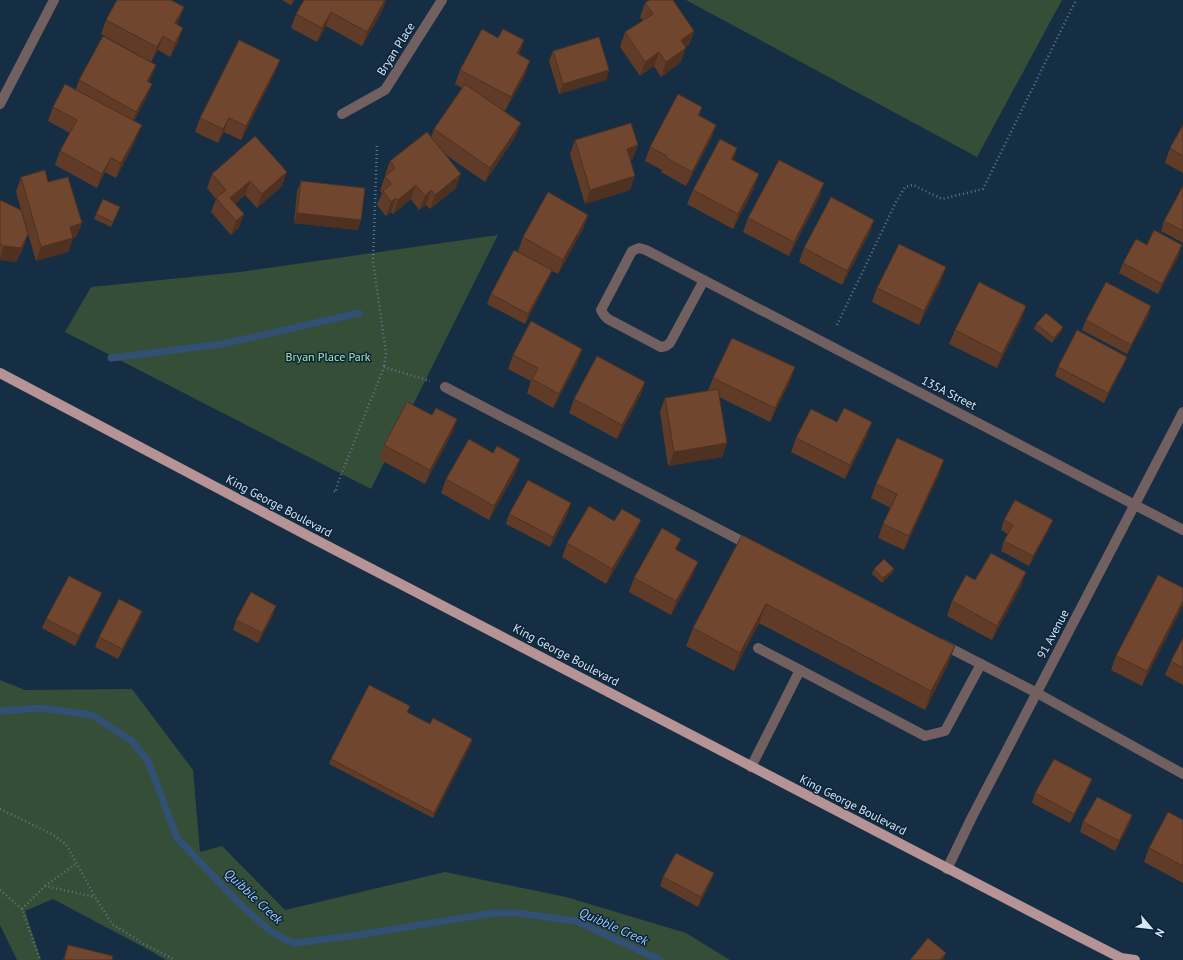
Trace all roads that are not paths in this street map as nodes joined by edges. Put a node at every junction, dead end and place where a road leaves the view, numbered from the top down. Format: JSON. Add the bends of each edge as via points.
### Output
{"nodes":[{"id":1,"x":54,"y":0,"type":"edge"},
{"id":2,"x":442,"y":0,"type":"edge"},
{"id":3,"x":0,"y":104,"type":"edge"},
{"id":4,"x":342,"y":114,"type":"dead end"},
{"id":5,"x":704,"y":280,"type":"junction"},
{"id":6,"x":0,"y":373,"type":"edge"},
{"id":7,"x":445,"y":387,"type":"road end"},
{"id":8,"x":1183,"y":412,"type":"edge"},
{"id":9,"x":1136,"y":504,"type":"junction"},
{"id":10,"x":1183,"y":530,"type":"edge"},
{"id":11,"x":756,"y":549,"type":"edge"},
{"id":12,"x":932,"y":639,"type":"edge"},
{"id":13,"x":758,"y":648,"type":"dead end"},
{"id":14,"x":981,"y":664,"type":"junction"},
{"id":15,"x":800,"y":670,"type":"junction"},
{"id":16,"x":1037,"y":693,"type":"junction"},
{"id":17,"x":751,"y":767,"type":"junction"},
{"id":18,"x":1183,"y":774,"type":"edge"},
{"id":19,"x":947,"y":869,"type":"junction"},
{"id":20,"x":1121,"y":959,"type":"edge"},
{"id":21,"x":1135,"y":960,"type":"edge"}],
"edges":[{"from":1,"to":3,"type":"street"},
{"from":2,"to":4,"type":"street","name":"Bryan Place","via":[[385,90]]},
{"from":5,"to":5,"type":"street","name":"135A Street","via":[[666,346],[661,346],[608,319],[601,310],[632,251],[639,248]]},
{"from":5,"to":9,"type":"street","name":"135A Street"},
{"from":6,"to":17,"type":"main road","name":"King George Boulevard"},
{"from":7,"to":11,"type":"street"},
{"from":8,"to":9,"type":"street","name":"91 Avenue"},
{"from":9,"to":10,"type":"street","name":"135A Street"},
{"from":9,"to":16,"type":"street","name":"91 Avenue"},
{"from":12,"to":14,"type":"street"},
{"from":13,"to":15,"type":"street"},
{"from":14,"to":15,"type":"street","via":[[945,731],[925,736]]},
{"from":14,"to":16,"type":"street"},
{"from":15,"to":17,"type":"street"},
{"from":16,"to":18,"type":"street"},
{"from":16,"to":19,"type":"street","name":"91 Avenue"},
{"from":17,"to":19,"type":"main road","name":"King George Boulevard"},
{"from":19,"to":20,"type":"main road","name":"King George Boulevard"},
{"from":20,"to":21,"type":"main road","name":"King George Boulevard"}]}
